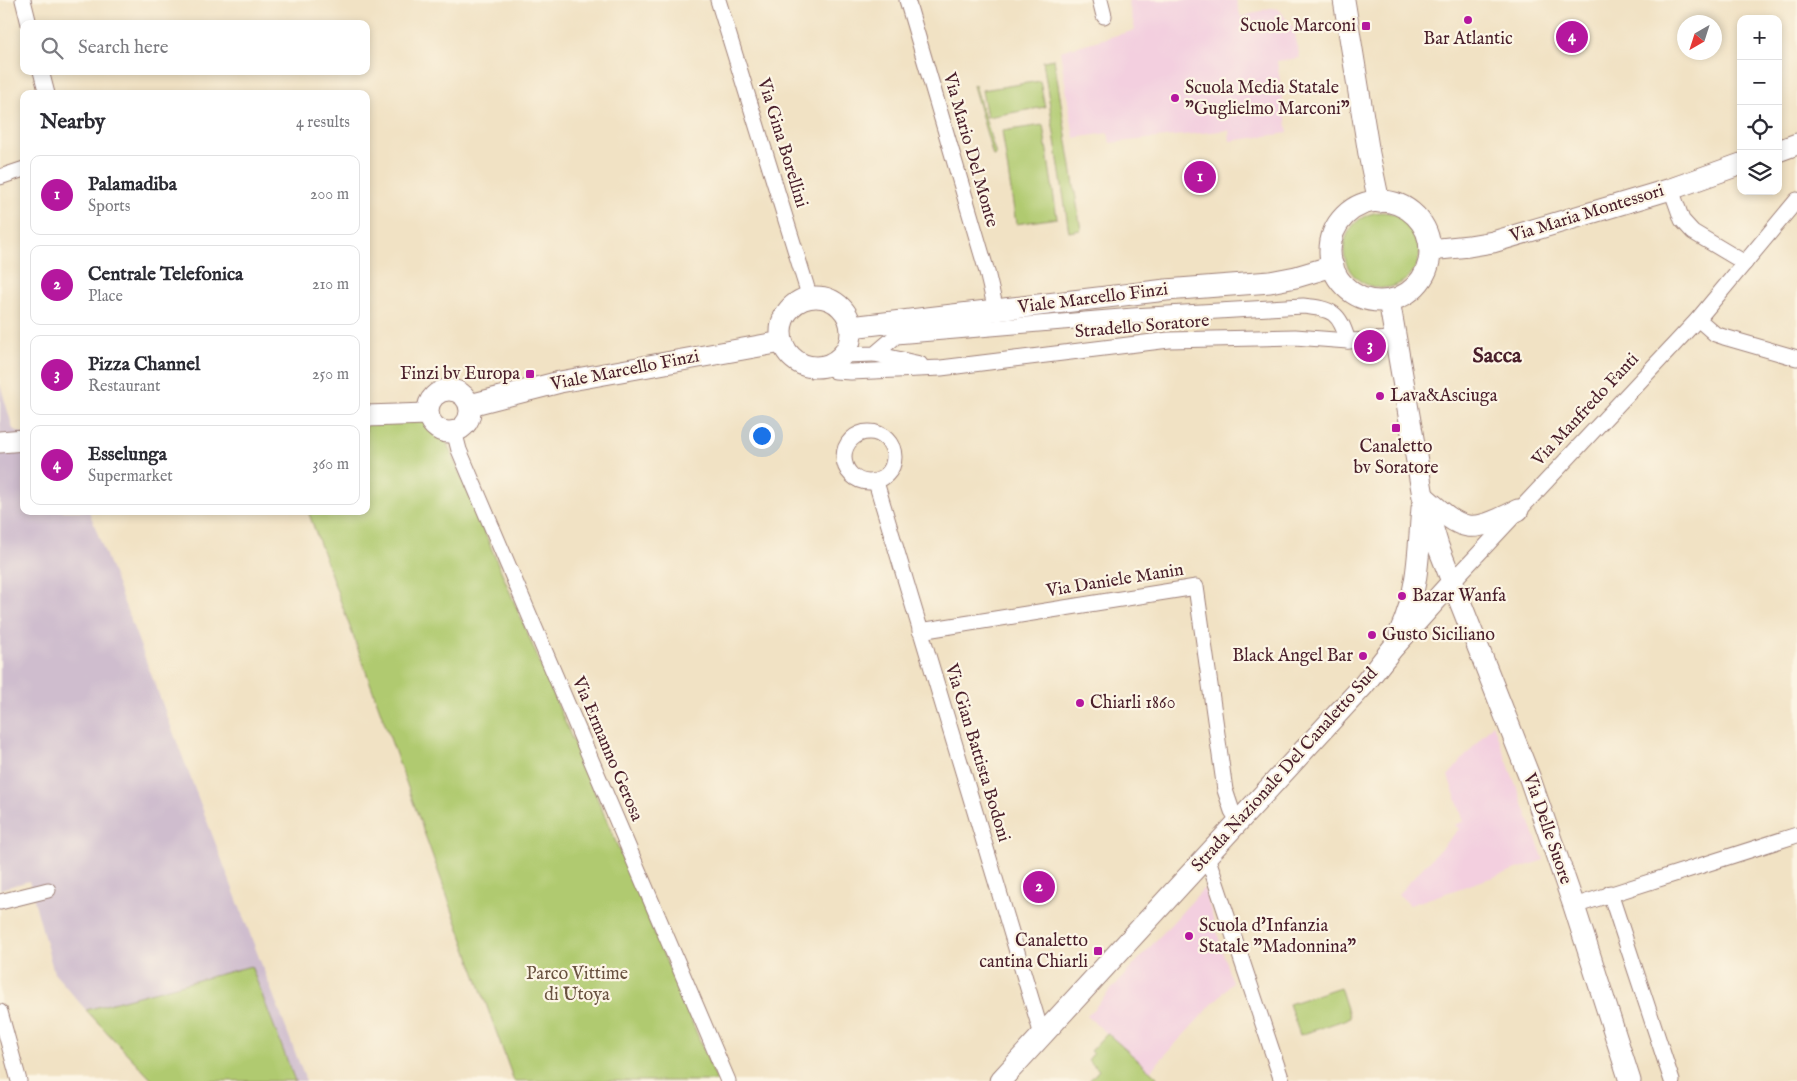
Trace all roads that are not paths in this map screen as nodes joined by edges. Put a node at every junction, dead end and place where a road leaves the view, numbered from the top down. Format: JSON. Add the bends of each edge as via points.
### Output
{"nodes":[{"id":1,"x":23,"y":0,"type":"edge"},
{"id":2,"x":718,"y":0,"type":"edge"},
{"id":3,"x":907,"y":0,"type":"edge"},
{"id":4,"x":1100,"y":0,"type":"edge"},
{"id":5,"x":1344,"y":0,"type":"edge"},
{"id":6,"x":1104,"y":16,"type":"dead end"},
{"id":7,"x":28,"y":20,"type":"edge"},
{"id":8,"x":42,"y":75,"type":"edge"},
{"id":9,"x":46,"y":90,"type":"edge"},
{"id":10,"x":1797,"y":144,"type":"edge"},
{"id":11,"x":1781,"y":150,"type":"edge"},
{"id":12,"x":1737,"y":165,"type":"edge"},
{"id":13,"x":20,"y":171,"type":"edge"},
{"id":14,"x":0,"y":177,"type":"edge"},
{"id":15,"x":1671,"y":189,"type":"junction"},
{"id":16,"x":1797,"y":200,"type":"edge"},
{"id":17,"x":1379,"y":202,"type":"junction"},
{"id":18,"x":1430,"y":250,"type":"junction"},
{"id":19,"x":1745,"y":263,"type":"junction"},
{"id":20,"x":1333,"y":266,"type":"junction"},
{"id":21,"x":810,"y":298,"type":"junction"},
{"id":22,"x":1389,"y":300,"type":"junction"},
{"id":23,"x":996,"y":310,"type":"junction"},
{"id":24,"x":1698,"y":319,"type":"junction"},
{"id":25,"x":851,"y":327,"type":"junction"},
{"id":26,"x":1395,"y":339,"type":"junction"},
{"id":27,"x":782,"y":342,"type":"junction"},
{"id":28,"x":1348,"y":342,"type":"junction"},
{"id":29,"x":875,"y":354,"type":"junction"},
{"id":30,"x":1797,"y":358,"type":"edge"},
{"id":31,"x":836,"y":360,"type":"junction"},
{"id":32,"x":941,"y":368,"type":"junction"},
{"id":33,"x":470,"y":405,"type":"junction"},
{"id":34,"x":428,"y":414,"type":"junction"},
{"id":35,"x":370,"y":416,"type":"edge"},
{"id":36,"x":454,"y":431,"type":"junction"},
{"id":37,"x":20,"y":440,"type":"edge"},
{"id":38,"x":0,"y":442,"type":"edge"},
{"id":39,"x":876,"y":482,"type":"dead end"},
{"id":40,"x":1422,"y":496,"type":"junction"},
{"id":41,"x":1518,"y":510,"type":"junction"},
{"id":42,"x":1453,"y":581,"type":"junction"},
{"id":43,"x":920,"y":632,"type":"junction"},
{"id":44,"x":1392,"y":649,"type":"junction"},
{"id":45,"x":1239,"y":822,"type":"junction"},
{"id":46,"x":1797,"y":835,"type":"edge"},
{"id":47,"x":1207,"y":856,"type":"junction"},
{"id":48,"x":48,"y":890,"type":"dead end"},
{"id":49,"x":1610,"y":894,"type":"junction"},
{"id":50,"x":0,"y":902,"type":"edge"},
{"id":51,"x":1574,"y":906,"type":"junction"},
{"id":52,"x":0,"y":1012,"type":"edge"},
{"id":53,"x":1042,"y":1035,"type":"junction"},
{"id":54,"x":19,"y":1081,"type":"edge"},
{"id":55,"x":728,"y":1081,"type":"edge"},
{"id":56,"x":1000,"y":1081,"type":"edge"},
{"id":57,"x":1282,"y":1081,"type":"edge"},
{"id":58,"x":1630,"y":1081,"type":"edge"},
{"id":59,"x":1672,"y":1081,"type":"edge"}],
"edges":[{"from":1,"to":7,"type":"street"},
{"from":2,"to":21,"type":"street","name":"Via Gina Borellini"},
{"from":3,"to":23,"type":"street","name":"Via Mario Del Monte"},
{"from":4,"to":6,"type":"street"},
{"from":5,"to":17,"type":"street"},
{"from":8,"to":9,"type":"street"},
{"from":10,"to":11,"type":"street"},
{"from":12,"to":15,"type":"street","name":"Via Maria Montessori"},
{"from":13,"to":14,"type":"street"},
{"from":15,"to":18,"type":"street","name":"Via Maria Montessori","via":[[1493,242]]},
{"from":15,"to":19,"type":"street","via":[[1680,215],[1693,232]]},
{"from":16,"to":19,"type":"street","name":"Via Manfredo Fanti"},
{"from":17,"to":18,"type":"street","via":[[1402,206],[1420,220]]},
{"from":17,"to":20,"type":"street","via":[[1355,208],[1338,226],[1331,249]]},
{"from":18,"to":22,"type":"street","via":[[1422,279],[1408,293]]},
{"from":19,"to":24,"type":"street","name":"Via Manfredo Fanti"},
{"from":20,"to":22,"type":"street","via":[[1343,284],[1359,296]]},
{"from":20,"to":23,"type":"street","name":"Viale Marcello Finzi","via":[[1270,282],[1166,290]]},
{"from":21,"to":25,"type":"street","via":[[834,302],[842,308]]},
{"from":21,"to":27,"type":"street","via":[[788,311],[781,328]]},
{"from":22,"to":26,"type":"street"},
{"from":23,"to":25,"type":"street","name":"Viale Marcello Finzi"},
{"from":24,"to":30,"type":"street","via":[[1715,334]]},
{"from":24,"to":41,"type":"street","name":"Via Manfredo Fanti"},
{"from":25,"to":31,"type":"street","via":[[848,347]]},
{"from":26,"to":28,"type":"street","name":"Stradello Soratore"},
{"from":26,"to":40,"type":"street"},
{"from":27,"to":31,"type":"street","via":[[788,354],[802,365],[810,367]]},
{"from":27,"to":33,"type":"street","name":"Viale Marcello Finzi","via":[[560,382]]},
{"from":28,"to":29,"type":"street","name":"Stradello Soratore","via":[[1344,326],[1333,313],[1303,306],[1133,316],[896,336]]},
{"from":28,"to":32,"type":"street","name":"Stradello Soratore","via":[[1295,337],[1169,340]]},
{"from":29,"to":31,"type":"street","name":"Stradello Soratore"},
{"from":29,"to":32,"type":"street","name":"Stradello Soratore"},
{"from":31,"to":32,"type":"street","name":"Stradello Soratore","via":[[835,371]]},
{"from":33,"to":34,"type":"street","via":[[462,394],[442,391],[431,400]]},
{"from":33,"to":36,"type":"street","via":[[469,418],[461,429]]},
{"from":34,"to":35,"type":"street"},
{"from":34,"to":36,"type":"street","via":[[435,426]]},
{"from":36,"to":55,"type":"street","name":"Via Ermanno Gerosa","via":[[459,450]]},
{"from":37,"to":38,"type":"street"},
{"from":39,"to":43,"type":"street","name":"Via Gian Battista Bodoni"},
{"from":40,"to":41,"type":"street","via":[[1450,519],[1471,527],[1492,523]]},
{"from":40,"to":42,"type":"street"},
{"from":40,"to":44,"type":"street","via":[[1416,585],[1409,611]]},
{"from":41,"to":42,"type":"street","name":"Via Manfredo Fanti"},
{"from":42,"to":44,"type":"street","name":"Strada Nazionale Del Canaletto Sud"},
{"from":42,"to":51,"type":"street","name":"Via Delle Suore","via":[[1529,776]]},
{"from":43,"to":45,"type":"street","name":"Via Daniele Manin","via":[[1196,587],[1225,790]]},
{"from":43,"to":53,"type":"street","name":"Via Gian Battista Bodoni"},
{"from":44,"to":45,"type":"street","name":"Strada Nazionale Del Canaletto Sud","via":[[1362,687]]},
{"from":45,"to":47,"type":"street","name":"Strada Nazionale Del Canaletto Sud"},
{"from":46,"to":49,"type":"street"},
{"from":47,"to":53,"type":"street","name":"Strada Nazionale Del Canaletto Sud"},
{"from":47,"to":57,"type":"street"},
{"from":48,"to":50,"type":"street"},
{"from":49,"to":51,"type":"street"},
{"from":49,"to":59,"type":"street"},
{"from":51,"to":58,"type":"street","name":"Via Delle Suore"},
{"from":52,"to":54,"type":"street"},
{"from":53,"to":56,"type":"street","name":"Strada Nazionale Del Canaletto Sud"}]}
